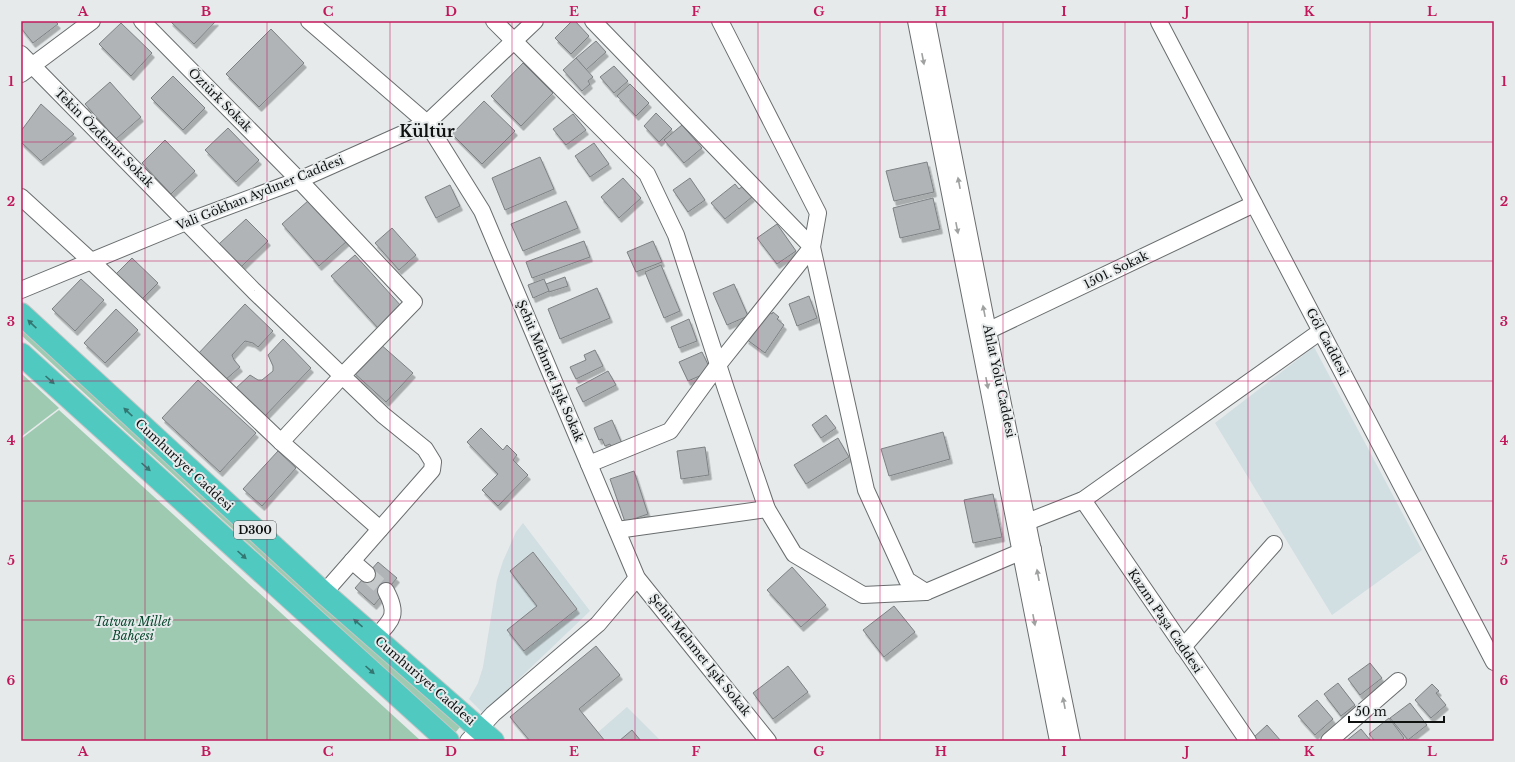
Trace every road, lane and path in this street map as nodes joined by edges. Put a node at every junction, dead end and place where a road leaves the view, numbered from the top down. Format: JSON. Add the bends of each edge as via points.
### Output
{"nodes":[{"id":1,"x":92,"y":21,"type":"edge"},
{"id":2,"x":142,"y":21,"type":"edge"},
{"id":3,"x":309,"y":21,"type":"edge"},
{"id":4,"x":494,"y":21,"type":"edge"},
{"id":5,"x":535,"y":21,"type":"edge"},
{"id":6,"x":593,"y":21,"type":"edge"},
{"id":7,"x":720,"y":21,"type":"edge"},
{"id":8,"x":916,"y":21,"type":"edge"},
{"id":9,"x":927,"y":21,"type":"edge"},
{"id":10,"x":1159,"y":22,"type":"dead end"},
{"id":11,"x":515,"y":42,"type":"junction"},
{"id":12,"x":21,"y":54,"type":"edge"},
{"id":13,"x":27,"y":70,"type":"edge"},
{"id":14,"x":940,"y":112,"type":"junction"},
{"id":15,"x":427,"y":123,"type":"junction"},
{"id":16,"x":299,"y":180,"type":"junction"},
{"id":17,"x":21,"y":197,"type":"edge"},
{"id":18,"x":1254,"y":204,"type":"junction"},
{"id":19,"x":186,"y":222,"type":"junction"},
{"id":20,"x":812,"y":247,"type":"junction"},
{"id":21,"x":91,"y":261,"type":"junction"},
{"id":22,"x":21,"y":290,"type":"edge"},
{"id":23,"x":21,"y":314,"type":"edge"},
{"id":24,"x":1320,"y":331,"type":"junction"},
{"id":25,"x":983,"y":334,"type":"junction"},
{"id":26,"x":21,"y":354,"type":"edge"},
{"id":27,"x":718,"y":365,"type":"junction"},
{"id":28,"x":342,"y":376,"type":"junction"},
{"id":29,"x":281,"y":442,"type":"junction"},
{"id":30,"x":589,"y":464,"type":"junction"},
{"id":31,"x":1083,"y":500,"type":"junction"},
{"id":32,"x":767,"y":509,"type":"junction"},
{"id":33,"x":1021,"y":524,"type":"junction"},
{"id":34,"x":380,"y":529,"type":"junction"},
{"id":35,"x":617,"y":530,"type":"junction"},
{"id":36,"x":1274,"y":544,"type":"dead end"},
{"id":37,"x":1027,"y":550,"type":"junction"},
{"id":38,"x":352,"y":561,"type":"junction"},
{"id":39,"x":367,"y":574,"type":"tunnel mouth"},
{"id":40,"x":637,"y":578,"type":"junction"},
{"id":41,"x":386,"y":591,"type":"tunnel mouth"},
{"id":42,"x":926,"y":592,"type":"junction"},
{"id":43,"x":324,"y":593,"type":"junction"},
{"id":44,"x":375,"y":638,"type":"junction"},
{"id":45,"x":1183,"y":647,"type":"junction"},
{"id":46,"x":1494,"y":662,"type":"edge"},
{"id":47,"x":1398,"y":681,"type":"dead end"},
{"id":48,"x":480,"y":737,"type":"edge"},
{"id":49,"x":448,"y":741,"type":"edge"},
{"id":50,"x":768,"y":741,"type":"edge"},
{"id":51,"x":1058,"y":741,"type":"edge"},
{"id":52,"x":1072,"y":741,"type":"edge"},
{"id":53,"x":1248,"y":741,"type":"edge"},
{"id":54,"x":1329,"y":741,"type":"edge"}],
"edges":[{"from":1,"to":13,"type":"street"},
{"from":2,"to":16,"type":"street","name":"Öztürk Sokak"},
{"from":3,"to":15,"type":"street","name":"Şehit Mehmet Işık Sokak"},
{"from":4,"to":11,"type":"street"},
{"from":5,"to":11,"type":"street","name":"Vali Gökhan Aydıner Caddesi"},
{"from":6,"to":20,"type":"street"},
{"from":7,"to":20,"type":"street","via":[[818,213]]},
{"from":8,"to":14,"type":"street","name":"Ahlat Yolu Caddesi","one_way":true},
{"from":9,"to":14,"type":"street","name":"Ahlat Yolu Caddesi"},
{"from":10,"to":18,"type":"street","name":"Göl Caddesi"},
{"from":11,"to":15,"type":"street","name":"Vali Gökhan Aydıner Caddesi"},
{"from":11,"to":27,"type":"street","via":[[647,174],[676,235]]},
{"from":12,"to":13,"type":"street","name":"Tekin Özdemir Sokak"},
{"from":13,"to":19,"type":"street","name":"Tekin Özdemir Sokak"},
{"from":14,"to":25,"type":"street","name":"Ahlat Yolu Caddesi"},
{"from":15,"to":16,"type":"street","name":"Vali Gökhan Aydıner Caddesi"},
{"from":15,"to":30,"type":"street","name":"Şehit Mehmet Işık Sokak","via":[[482,211]]},
{"from":16,"to":19,"type":"street","name":"Vali Gökhan Aydıner Caddesi"},
{"from":16,"to":28,"type":"street","name":"Öztürk Sokak","via":[[414,302]]},
{"from":17,"to":21,"type":"street"},
{"from":18,"to":24,"type":"street","name":"Göl Caddesi"},
{"from":18,"to":25,"type":"street","name":"1501. Sokak"},
{"from":19,"to":21,"type":"street","name":"Vali Gökhan Aydıner Caddesi"},
{"from":19,"to":28,"type":"street","name":"Tekin Özdemir Sokak"},
{"from":20,"to":27,"type":"street"},
{"from":20,"to":42,"type":"street","via":[[866,490],[907,580]]},
{"from":21,"to":22,"type":"street","name":"Vali Gökhan Aydıner Caddesi"},
{"from":21,"to":29,"type":"street"},
{"from":43,"to":23,"type":"highway","name":"Cumhuriyet Caddesi","number":"D300","one_way":true},
{"from":24,"to":31,"type":"street"},
{"from":24,"to":46,"type":"street","name":"Göl Caddesi"},
{"from":25,"to":33,"type":"street","name":"Ahlat Yolu Caddesi"},
{"from":26,"to":49,"type":"highway","number":"D300","one_way":true},
{"from":27,"to":30,"type":"street","via":[[670,431]]},
{"from":27,"to":32,"type":"street"},
{"from":28,"to":29,"type":"street"},
{"from":28,"to":34,"type":"street","name":"Tekin Özdemir Sokak","via":[[382,415],[425,449],[433,462],[432,470]]},
{"from":29,"to":34,"type":"street"},
{"from":30,"to":35,"type":"street","name":"Şehit Mehmet Işık Sokak"},
{"from":31,"to":33,"type":"street"},
{"from":31,"to":45,"type":"street","name":"Kazım Paşa Caddesi"},
{"from":32,"to":35,"type":"street"},
{"from":32,"to":42,"type":"street","via":[[794,554],[863,595]]},
{"from":33,"to":37,"type":"street","name":"Ahlat Yolu Caddesi"},
{"from":34,"to":38,"type":"street","name":"Tekin Özdemir Sokak"},
{"from":35,"to":40,"type":"street","name":"Şehit Mehmet Işık Sokak"},
{"from":36,"to":45,"type":"street"},
{"from":37,"to":42,"type":"street"},
{"from":37,"to":51,"type":"street","name":"Ahlat Yolu Caddesi","one_way":true},
{"from":52,"to":37,"type":"street","name":"Ahlat Yolu Caddesi","one_way":true},
{"from":38,"to":39,"type":"street"},
{"from":38,"to":43,"type":"street","name":"Tekin Özdemir Sokak"},
{"from":40,"to":48,"type":"street","via":[[598,624],[493,714]]},
{"from":40,"to":50,"type":"street","name":"Şehit Mehmet Işık Sokak"},
{"from":41,"to":44,"type":"street","via":[[393,603],[392,619]]},
{"from":44,"to":43,"type":"highway","name":"Cumhuriyet Caddesi","number":"D300","one_way":true},
{"from":44,"to":48,"type":"highway","name":"Cumhuriyet Caddesi","number":"D300"},
{"from":45,"to":53,"type":"street","name":"Kazım Paşa Caddesi"},
{"from":47,"to":54,"type":"street"}]}
